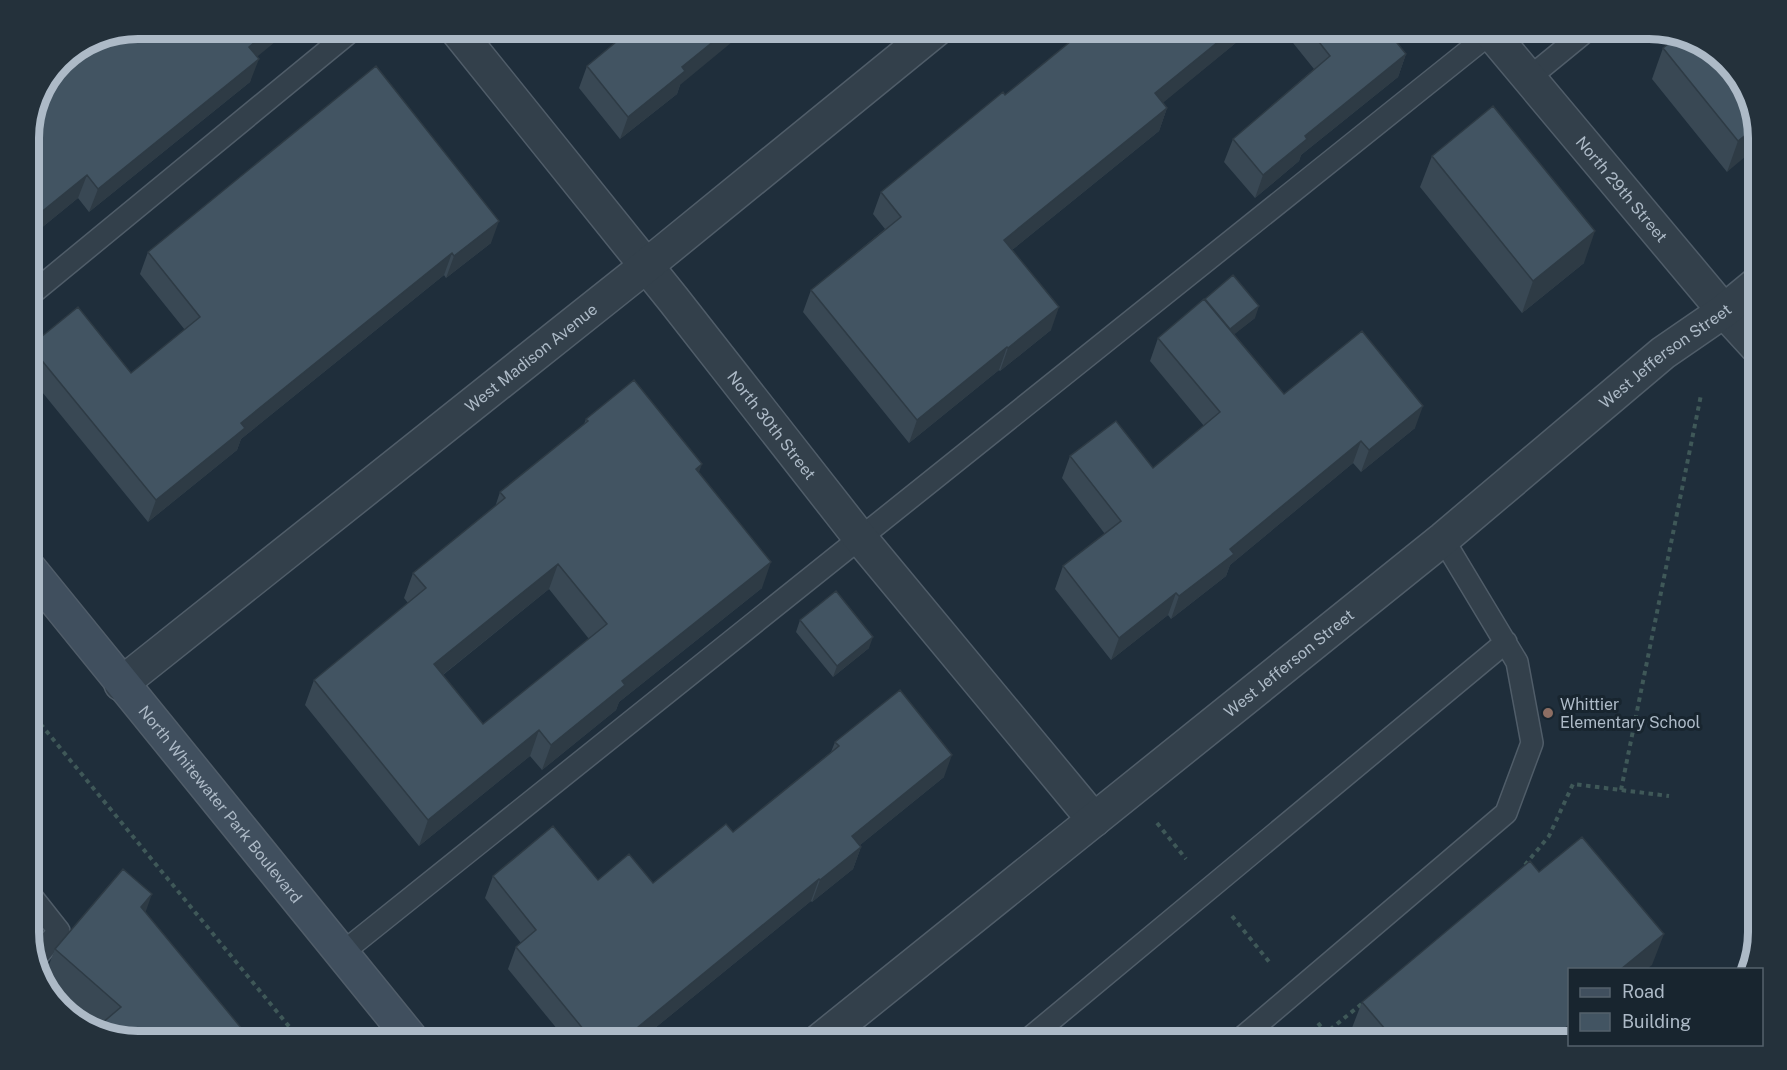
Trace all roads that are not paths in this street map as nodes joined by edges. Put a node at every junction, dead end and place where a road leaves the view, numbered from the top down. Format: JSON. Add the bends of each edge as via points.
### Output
{"nodes":[{"id":1,"x":343,"y":39,"type":"edge"},
{"id":2,"x":464,"y":39,"type":"edge"},
{"id":3,"x":925,"y":39,"type":"edge"},
{"id":4,"x":1480,"y":39,"type":"edge"},
{"id":5,"x":1498,"y":39,"type":"edge"},
{"id":6,"x":1577,"y":39,"type":"edge"},
{"id":7,"x":1529,"y":78,"type":"junction"},
{"id":8,"x":646,"y":266,"type":"junction"},
{"id":9,"x":39,"y":288,"type":"edge"},
{"id":10,"x":1748,"y":291,"type":"edge"},
{"id":11,"x":1724,"y":311,"type":"junction"},
{"id":12,"x":1748,"y":337,"type":"edge"},
{"id":13,"x":861,"y":539,"type":"junction"},
{"id":14,"x":1443,"y":539,"type":"junction"},
{"id":15,"x":39,"y":581,"type":"edge"},
{"id":16,"x":1506,"y":642,"type":"junction"},
{"id":17,"x":121,"y":684,"type":"junction"},
{"id":18,"x":1094,"y":820,"type":"junction"},
{"id":19,"x":39,"y":906,"type":"edge"},
{"id":20,"x":41,"y":952,"type":"edge"},
{"id":21,"x":342,"y":953,"type":"junction"},
{"id":22,"x":405,"y":1031,"type":"edge"},
{"id":23,"x":831,"y":1031,"type":"edge"},
{"id":24,"x":1038,"y":1031,"type":"edge"},
{"id":25,"x":1250,"y":1031,"type":"edge"}],
"edges":[{"from":1,"to":9,"type":"lane"},
{"from":2,"to":8,"type":"street","name":"North 30th Street"},
{"from":3,"to":8,"type":"street","name":"West Madison Avenue"},
{"from":4,"to":13,"type":"lane"},
{"from":5,"to":7,"type":"street","name":"North 29th Street"},
{"from":6,"to":7,"type":"lane"},
{"from":7,"to":11,"type":"street","name":"North 29th Street"},
{"from":8,"to":13,"type":"street","name":"North 30th Street"},
{"from":8,"to":17,"type":"street","name":"West Madison Avenue"},
{"from":10,"to":11,"type":"street","name":"West Jefferson Street"},
{"from":11,"to":12,"type":"street","name":"North 29th Street"},
{"from":11,"to":14,"type":"street","name":"West Jefferson Street","via":[[1664,353]]},
{"from":13,"to":18,"type":"street","name":"North 30th Street"},
{"from":13,"to":21,"type":"lane"},
{"from":14,"to":16,"type":"lane"},
{"from":14,"to":18,"type":"street","name":"West Jefferson Street"},
{"from":15,"to":17,"type":"street","name":"North Whitewater Park Boulevard"},
{"from":16,"to":24,"type":"lane"},
{"from":16,"to":25,"type":"lane","via":[[1517,662],[1532,743],[1506,813]]},
{"from":17,"to":21,"type":"street","name":"North Whitewater Park Boulevard"},
{"from":18,"to":23,"type":"street","name":"West Jefferson Street"},
{"from":19,"to":20,"type":"lane","via":[[59,931]]},
{"from":21,"to":22,"type":"street","name":"North Whitewater Park Boulevard"}]}
